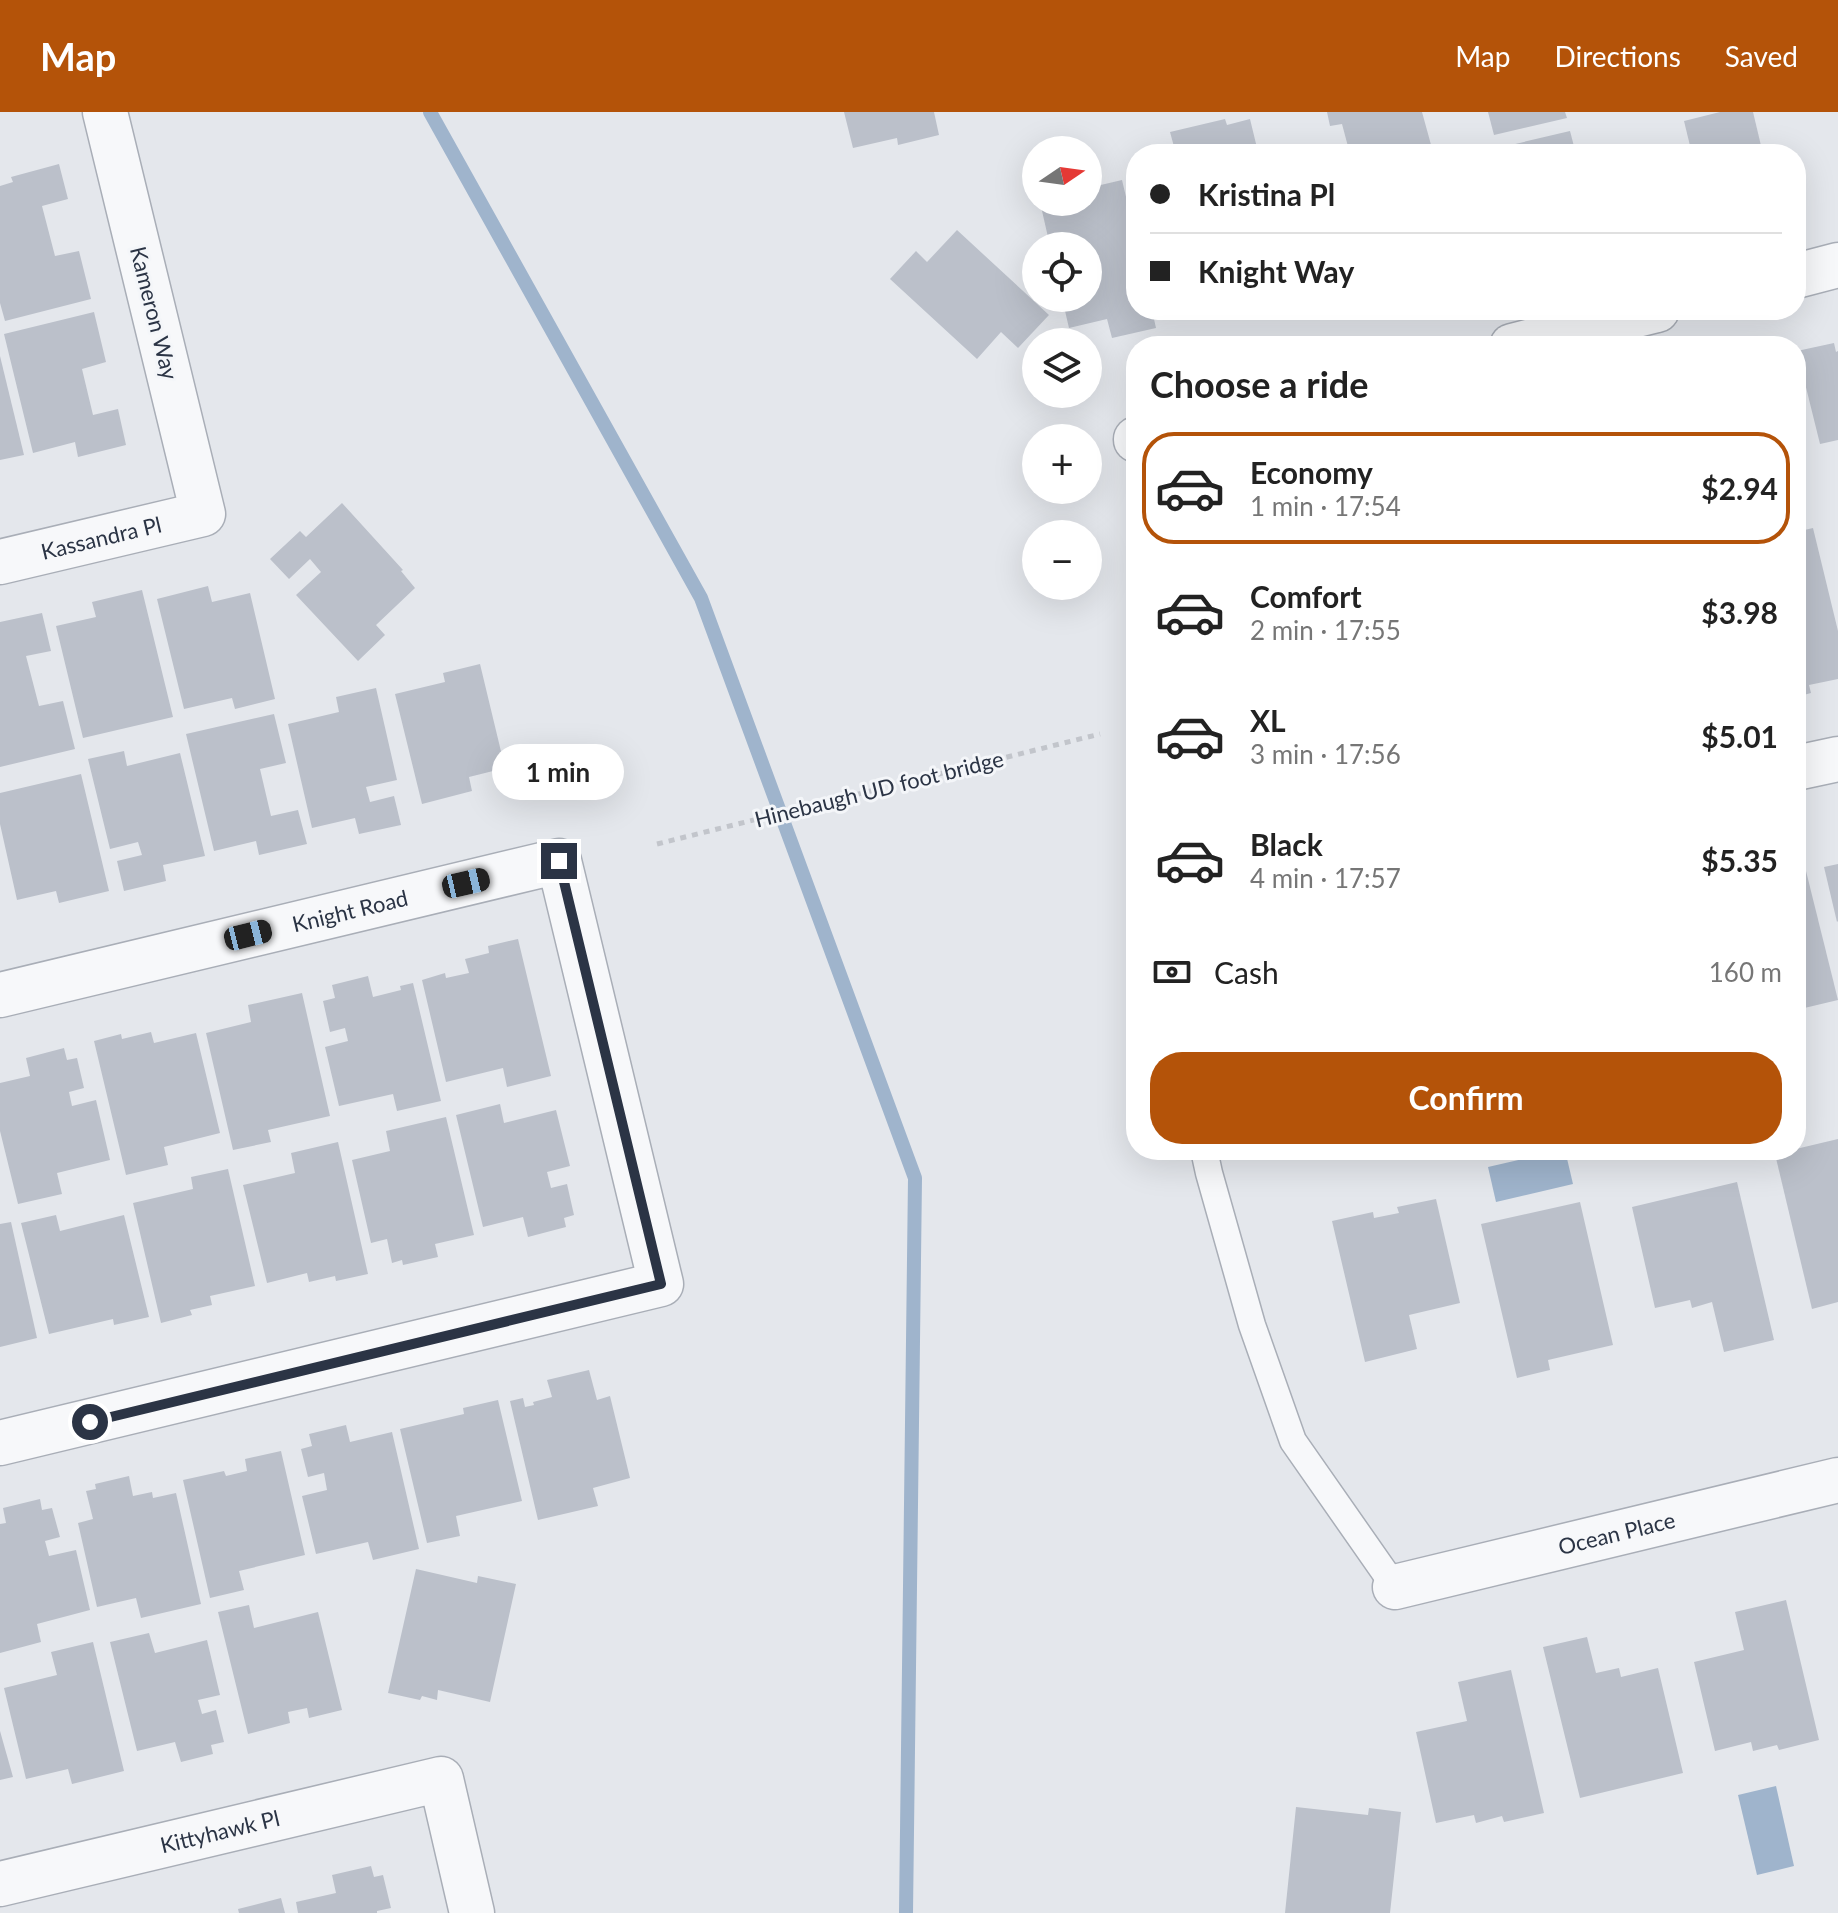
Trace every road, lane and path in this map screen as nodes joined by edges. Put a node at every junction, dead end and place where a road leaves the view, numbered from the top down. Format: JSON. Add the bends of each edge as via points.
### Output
{"nodes":[{"id":1,"x":105,"y":112,"type":"edge"},
{"id":2,"x":1838,"y":265,"type":"edge"},
{"id":3,"x":1806,"y":273,"type":"edge"},
{"id":4,"x":1617,"y":320,"type":"edge"},
{"id":5,"x":1552,"y":336,"type":"edge"},
{"id":6,"x":203,"y":514,"type":"joint"},
{"id":7,"x":0,"y":562,"type":"edge"},
{"id":8,"x":1100,"y":734,"type":"dead end"},
{"id":9,"x":1838,"y":759,"type":"edge"},
{"id":10,"x":1806,"y":766,"type":"edge"},
{"id":11,"x":657,"y":844,"type":"dead end"},
{"id":12,"x":0,"y":995,"type":"edge"},
{"id":13,"x":1206,"y":1160,"type":"edge"},
{"id":14,"x":0,"y":1443,"type":"edge"},
{"id":15,"x":1838,"y":1480,"type":"edge"},
{"id":16,"x":1395,"y":1587,"type":"joint"},
{"id":17,"x":0,"y":1884,"type":"edge"},
{"id":18,"x":472,"y":1913,"type":"edge"}],
"edges":[{"from":1,"to":6,"type":"street","name":"Kameron Way"},
{"from":2,"to":3,"type":"street"},
{"from":4,"to":5,"type":"street"},
{"from":6,"to":7,"type":"street","name":"Kassandra Pl"},
{"from":8,"to":11,"type":"path","name":"Hinebaugh UD foot bridge"},
{"from":9,"to":10,"type":"street"},
{"from":12,"to":14,"type":"street","name":"Knight Road","via":[[559,861],[661,1284]]},
{"from":13,"to":16,"type":"lane","via":[[1252,1325],[1293,1441]]},
{"from":15,"to":16,"type":"street","name":"Ocean Place"},
{"from":17,"to":18,"type":"street","name":"Kittyhawk Pl","via":[[441,1779]]}]}
